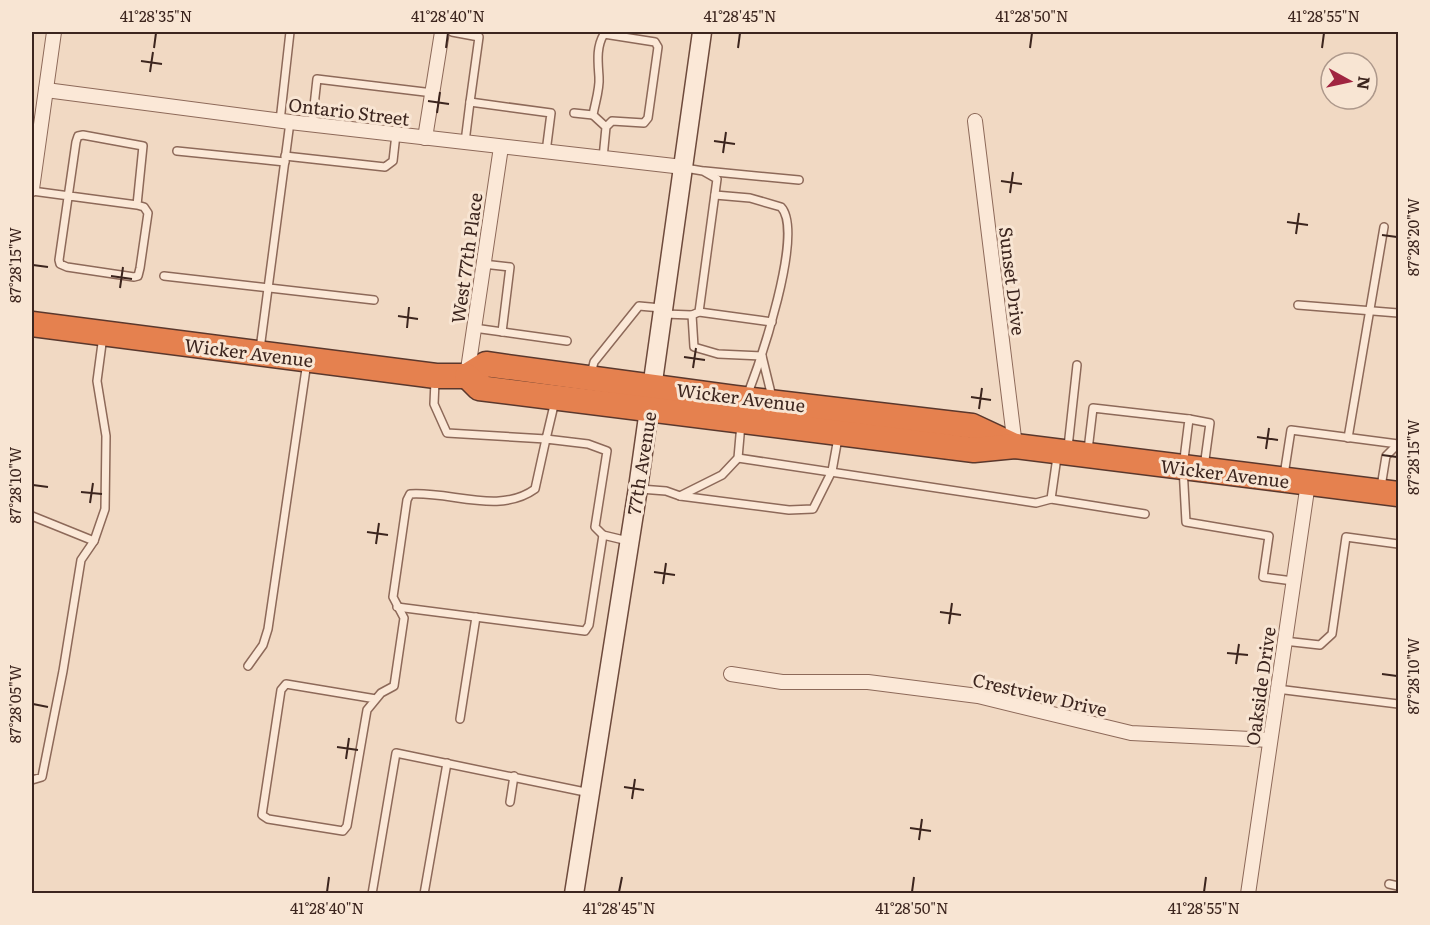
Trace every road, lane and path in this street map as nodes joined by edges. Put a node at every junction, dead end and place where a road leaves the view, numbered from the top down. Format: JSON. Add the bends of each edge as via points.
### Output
{"nodes":[{"id":1,"x":54,"y":32,"type":"edge"},
{"id":2,"x":290,"y":32,"type":"edge"},
{"id":3,"x":442,"y":32,"type":"edge"},
{"id":4,"x":452,"y":32,"type":"edge"},
{"id":5,"x":702,"y":32,"type":"edge"},
{"id":6,"x":46,"y":90,"type":"junction"},
{"id":7,"x":433,"y":93,"type":"junction"},
{"id":8,"x":470,"y":102,"type":"junction"},
{"id":9,"x":574,"y":113,"type":"dead end"},
{"id":10,"x":593,"y":115,"type":"junction"},
{"id":11,"x":975,"y":121,"type":"dead end"},
{"id":12,"x":285,"y":122,"type":"junction"},
{"id":13,"x":312,"y":125,"type":"junction"},
{"id":14,"x":36,"y":126,"type":"edge"},
{"id":15,"x":606,"y":127,"type":"junction"},
{"id":16,"x":396,"y":134,"type":"junction"},
{"id":17,"x":425,"y":138,"type":"junction"},
{"id":18,"x":465,"y":142,"type":"junction"},
{"id":19,"x":501,"y":147,"type":"junction"},
{"id":20,"x":177,"y":151,"type":"dead end"},
{"id":21,"x":546,"y":152,"type":"junction"},
{"id":22,"x":603,"y":158,"type":"junction"},
{"id":23,"x":285,"y":159,"type":"junction"},
{"id":24,"x":683,"y":167,"type":"junction"},
{"id":25,"x":703,"y":171,"type":"junction"},
{"id":26,"x":799,"y":180,"type":"dead end"},
{"id":27,"x":32,"y":190,"type":"edge"},
{"id":28,"x":715,"y":195,"type":"junction"},
{"id":29,"x":68,"y":196,"type":"junction"},
{"id":30,"x":137,"y":205,"type":"junction"},
{"id":31,"x":1384,"y":227,"type":"dead end"},
{"id":32,"x":483,"y":264,"type":"junction"},
{"id":33,"x":164,"y":276,"type":"dead end"},
{"id":34,"x":268,"y":288,"type":"junction"},
{"id":35,"x":374,"y":300,"type":"dead end"},
{"id":36,"x":1298,"y":305,"type":"dead end"},
{"id":37,"x":663,"y":311,"type":"junction"},
{"id":38,"x":1370,"y":311,"type":"junction"},
{"id":39,"x":1398,"y":313,"type":"edge"},
{"id":40,"x":696,"y":314,"type":"junction"},
{"id":41,"x":772,"y":322,"type":"junction"},
{"id":42,"x":32,"y":324,"type":"edge"},
{"id":43,"x":474,"y":328,"type":"junction"},
{"id":44,"x":502,"y":332,"type":"junction"},
{"id":45,"x":103,"y":333,"type":"junction"},
{"id":46,"x":567,"y":340,"type":"dead end"},
{"id":47,"x":259,"y":353,"type":"junction"},
{"id":48,"x":762,"y":356,"type":"junction"},
{"id":49,"x":307,"y":360,"type":"junction"},
{"id":50,"x":1077,"y":365,"type":"dead end"},
{"id":51,"x":436,"y":376,"type":"junction"},
{"id":52,"x":467,"y":376,"type":"junction"},
{"id":53,"x":591,"y":378,"type":"junction"},
{"id":54,"x":652,"y":386,"type":"junction"},
{"id":55,"x":556,"y":398,"type":"junction"},
{"id":56,"x":773,"y":402,"type":"junction"},
{"id":57,"x":649,"y":410,"type":"junction"},
{"id":58,"x":743,"y":410,"type":"junction"},
{"id":59,"x":1189,"y":419,"type":"junction"},
{"id":60,"x":839,"y":432,"type":"junction"},
{"id":61,"x":1348,"y":438,"type":"junction"},
{"id":62,"x":1398,"y":438,"type":"edge"},
{"id":63,"x":546,"y":439,"type":"junction"},
{"id":64,"x":1398,"y":445,"type":"edge"},
{"id":65,"x":1015,"y":446,"type":"junction"},
{"id":66,"x":1071,"y":453,"type":"junction"},
{"id":67,"x":738,"y":458,"type":"junction"},
{"id":68,"x":1193,"y":468,"type":"junction"},
{"id":69,"x":832,"y":471,"type":"junction"},
{"id":70,"x":1284,"y":480,"type":"junction"},
{"id":71,"x":1308,"y":483,"type":"junction"},
{"id":72,"x":638,"y":488,"type":"junction"},
{"id":73,"x":1390,"y":493,"type":"edge"},
{"id":74,"x":680,"y":496,"type":"junction"},
{"id":75,"x":1052,"y":499,"type":"junction"},
{"id":76,"x":1145,"y":514,"type":"dead end"},
{"id":77,"x":32,"y":516,"type":"edge"},
{"id":78,"x":603,"y":535,"type":"junction"},
{"id":79,"x":94,"y":541,"type":"junction"},
{"id":80,"x":628,"y":541,"type":"junction"},
{"id":81,"x":1398,"y":544,"type":"edge"},
{"id":82,"x":1293,"y":581,"type":"junction"},
{"id":83,"x":397,"y":607,"type":"junction"},
{"id":84,"x":476,"y":617,"type":"junction"},
{"id":85,"x":1284,"y":641,"type":"junction"},
{"id":86,"x":248,"y":666,"type":"dead end"},
{"id":87,"x":731,"y":674,"type":"dead end"},
{"id":88,"x":1277,"y":689,"type":"junction"},
{"id":89,"x":376,"y":699,"type":"junction"},
{"id":90,"x":1398,"y":704,"type":"edge"},
{"id":91,"x":460,"y":719,"type":"dead end"},
{"id":92,"x":1270,"y":740,"type":"junction"},
{"id":93,"x":447,"y":762,"type":"junction"},
{"id":94,"x":514,"y":776,"type":"junction"},
{"id":95,"x":32,"y":780,"type":"edge"},
{"id":96,"x":590,"y":793,"type":"junction"},
{"id":97,"x":510,"y":802,"type":"dead end"},
{"id":98,"x":1389,"y":884,"type":"dead end"},
{"id":99,"x":1398,"y":886,"type":"edge"},
{"id":100,"x":372,"y":894,"type":"edge"},
{"id":101,"x":424,"y":894,"type":"edge"},
{"id":102,"x":574,"y":894,"type":"edge"},
{"id":103,"x":1248,"y":894,"type":"edge"}],
"edges":[{"from":1,"to":6,"type":"street"},
{"from":2,"to":12,"type":"lane"},
{"from":3,"to":7,"type":"street"},
{"from":4,"to":8,"type":"lane","via":[[479,37]]},
{"from":5,"to":24,"type":"street","name":"77th Avenue"},
{"from":6,"to":12,"type":"street","name":"Ontario Street"},
{"from":6,"to":14,"type":"street"},
{"from":7,"to":13,"type":"lane","via":[[317,79]]},
{"from":7,"to":17,"type":"street"},
{"from":8,"to":18,"type":"lane"},
{"from":8,"to":21,"type":"lane","via":[[551,113]]},
{"from":9,"to":10,"type":"lane"},
{"from":10,"to":15,"type":"lane"},
{"from":10,"to":15,"type":"lane","via":[[599,41],[604,34],[655,42],[658,47],[648,118],[644,123],[612,121]]},
{"from":11,"to":65,"type":"street","name":"Sunset Drive"},
{"from":12,"to":13,"type":"street","name":"Ontario Street"},
{"from":12,"to":23,"type":"lane"},
{"from":13,"to":16,"type":"street","name":"Ontario Street"},
{"from":14,"to":27,"type":"street"},
{"from":15,"to":22,"type":"lane"},
{"from":16,"to":17,"type":"street","name":"Ontario Street"},
{"from":16,"to":23,"type":"lane","via":[[393,161],[385,167]]},
{"from":17,"to":18,"type":"street","name":"Ontario Street"},
{"from":18,"to":19,"type":"street","name":"Ontario Street"},
{"from":19,"to":21,"type":"street","name":"Ontario Street"},
{"from":19,"to":32,"type":"street","name":"West 77th Place"},
{"from":20,"to":23,"type":"lane"},
{"from":21,"to":22,"type":"street","name":"Ontario Street"},
{"from":22,"to":24,"type":"street","name":"Ontario Street"},
{"from":23,"to":34,"type":"lane"},
{"from":24,"to":25,"type":"lane"},
{"from":24,"to":37,"type":"street","name":"77th Avenue"},
{"from":25,"to":26,"type":"lane"},
{"from":25,"to":28,"type":"lane","via":[[717,179]]},
{"from":27,"to":29,"type":"lane"},
{"from":28,"to":40,"type":"lane"},
{"from":28,"to":41,"type":"lane","via":[[750,198],[781,207],[787,213],[780,291]]},
{"from":29,"to":30,"type":"lane"},
{"from":29,"to":30,"type":"lane","via":[[76,142],[83,135],[143,146]]},
{"from":29,"to":30,"type":"lane","via":[[60,264],[134,277],[140,268],[148,213]]},
{"from":31,"to":38,"type":"lane"},
{"from":32,"to":43,"type":"street","name":"West 77th Place"},
{"from":32,"to":44,"type":"lane","via":[[510,267]]},
{"from":33,"to":34,"type":"lane"},
{"from":34,"to":35,"type":"lane"},
{"from":34,"to":47,"type":"lane"},
{"from":36,"to":38,"type":"lane"},
{"from":37,"to":40,"type":"lane"},
{"from":37,"to":53,"type":"lane","via":[[639,306],[594,362]]},
{"from":37,"to":54,"type":"street","name":"77th Avenue"},
{"from":38,"to":39,"type":"lane"},
{"from":38,"to":61,"type":"lane"},
{"from":40,"to":41,"type":"lane"},
{"from":40,"to":48,"type":"lane","via":[[694,347],[718,354]]},
{"from":41,"to":48,"type":"lane"},
{"from":42,"to":45,"type":"highway","name":"Wicker Avenue"},
{"from":43,"to":44,"type":"lane"},
{"from":43,"to":52,"type":"street","name":"West 77th Place"},
{"from":44,"to":46,"type":"lane"},
{"from":45,"to":47,"type":"highway","name":"Wicker Avenue"},
{"from":45,"to":79,"type":"lane","via":[[97,381],[107,468],[105,509]]},
{"from":47,"to":49,"type":"highway","name":"Wicker Avenue"},
{"from":48,"to":56,"type":"lane"},
{"from":48,"to":58,"type":"lane"},
{"from":49,"to":51,"type":"highway","name":"Wicker Avenue"},
{"from":49,"to":86,"type":"lane","via":[[268,629],[263,645]]},
{"from":50,"to":66,"type":"lane"},
{"from":51,"to":52,"type":"highway","name":"Wicker Avenue"},
{"from":51,"to":63,"type":"lane","via":[[434,404],[447,433]]},
{"from":52,"to":53,"type":"highway","name":"Wicker Avenue","via":[[486,364]]},
{"from":52,"to":55,"type":"highway","name":"Wicker Avenue","via":[[479,388]]},
{"from":53,"to":54,"type":"highway","name":"Wicker Avenue"},
{"from":54,"to":57,"type":"street","name":"77th Avenue"},
{"from":54,"to":58,"type":"highway","name":"Wicker Avenue"},
{"from":55,"to":57,"type":"highway","name":"Wicker Avenue"},
{"from":55,"to":63,"type":"lane"},
{"from":56,"to":58,"type":"highway","name":"Wicker Avenue"},
{"from":56,"to":65,"type":"highway","name":"Wicker Avenue","via":[[972,426]]},
{"from":57,"to":58,"type":"highway","name":"Wicker Avenue"},
{"from":57,"to":72,"type":"street","name":"77th Avenue"},
{"from":58,"to":60,"type":"highway","name":"Wicker Avenue"},
{"from":58,"to":67,"type":"lane"},
{"from":59,"to":66,"type":"lane","via":[[1093,408]]},
{"from":59,"to":68,"type":"lane"},
{"from":59,"to":68,"type":"lane","via":[[1210,423]]},
{"from":60,"to":65,"type":"highway","name":"Wicker Avenue","via":[[974,450]]},
{"from":60,"to":69,"type":"lane"},
{"from":61,"to":64,"type":"lane"},
{"from":61,"to":70,"type":"lane","via":[[1291,430]]},
{"from":62,"to":64,"type":"lane"},
{"from":63,"to":78,"type":"lane","via":[[588,444],[607,451],[596,527]]},
{"from":63,"to":83,"type":"lane","via":[[535,489],[525,496],[508,502],[410,495],[393,597]]},
{"from":64,"to":73,"type":"lane","via":[[1386,456]]},
{"from":65,"to":66,"type":"highway","name":"Wicker Avenue"},
{"from":66,"to":68,"type":"highway","name":"Wicker Avenue"},
{"from":66,"to":75,"type":"lane"},
{"from":67,"to":69,"type":"lane"},
{"from":67,"to":74,"type":"lane","via":[[722,475]]},
{"from":68,"to":70,"type":"highway","name":"Wicker Avenue"},
{"from":68,"to":82,"type":"lane","via":[[1186,522],[1269,536],[1263,577]]},
{"from":69,"to":74,"type":"lane","via":[[813,509],[789,510]]},
{"from":69,"to":75,"type":"lane","via":[[1036,503]]},
{"from":70,"to":71,"type":"highway","name":"Wicker Avenue"},
{"from":71,"to":73,"type":"highway","name":"Wicker Avenue"},
{"from":71,"to":82,"type":"street","name":"Oakside Drive"},
{"from":72,"to":74,"type":"lane"},
{"from":72,"to":80,"type":"street","name":"77th Avenue"},
{"from":75,"to":76,"type":"lane"},
{"from":77,"to":79,"type":"lane"},
{"from":78,"to":80,"type":"lane"},
{"from":78,"to":84,"type":"lane","via":[[585,631]]},
{"from":79,"to":95,"type":"lane","via":[[81,560],[42,777]]},
{"from":80,"to":96,"type":"street","name":"77th Avenue"},
{"from":81,"to":85,"type":"lane","via":[[1346,537],[1332,634],[1320,645]]},
{"from":82,"to":85,"type":"street","name":"Oakside Drive"},
{"from":83,"to":84,"type":"lane"},
{"from":83,"to":89,"type":"lane","via":[[404,618],[394,686]]},
{"from":84,"to":91,"type":"lane"},
{"from":85,"to":88,"type":"street","name":"Oakside Drive"},
{"from":87,"to":92,"type":"street","name":"Crestview Drive","via":[[782,682],[868,682],[978,696],[1131,733]]},
{"from":88,"to":90,"type":"lane"},
{"from":88,"to":92,"type":"street","name":"Oakside Drive"},
{"from":89,"to":89,"type":"lane","via":[[367,710],[343,831],[262,815],[281,690],[286,684]]},
{"from":92,"to":103,"type":"street","name":"Oakside Drive"},
{"from":93,"to":94,"type":"lane"},
{"from":93,"to":100,"type":"lane","via":[[396,753]]},
{"from":93,"to":101,"type":"lane"},
{"from":94,"to":96,"type":"lane"},
{"from":94,"to":97,"type":"lane"},
{"from":96,"to":102,"type":"street","name":"77th Avenue"},
{"from":98,"to":99,"type":"lane"}]}
